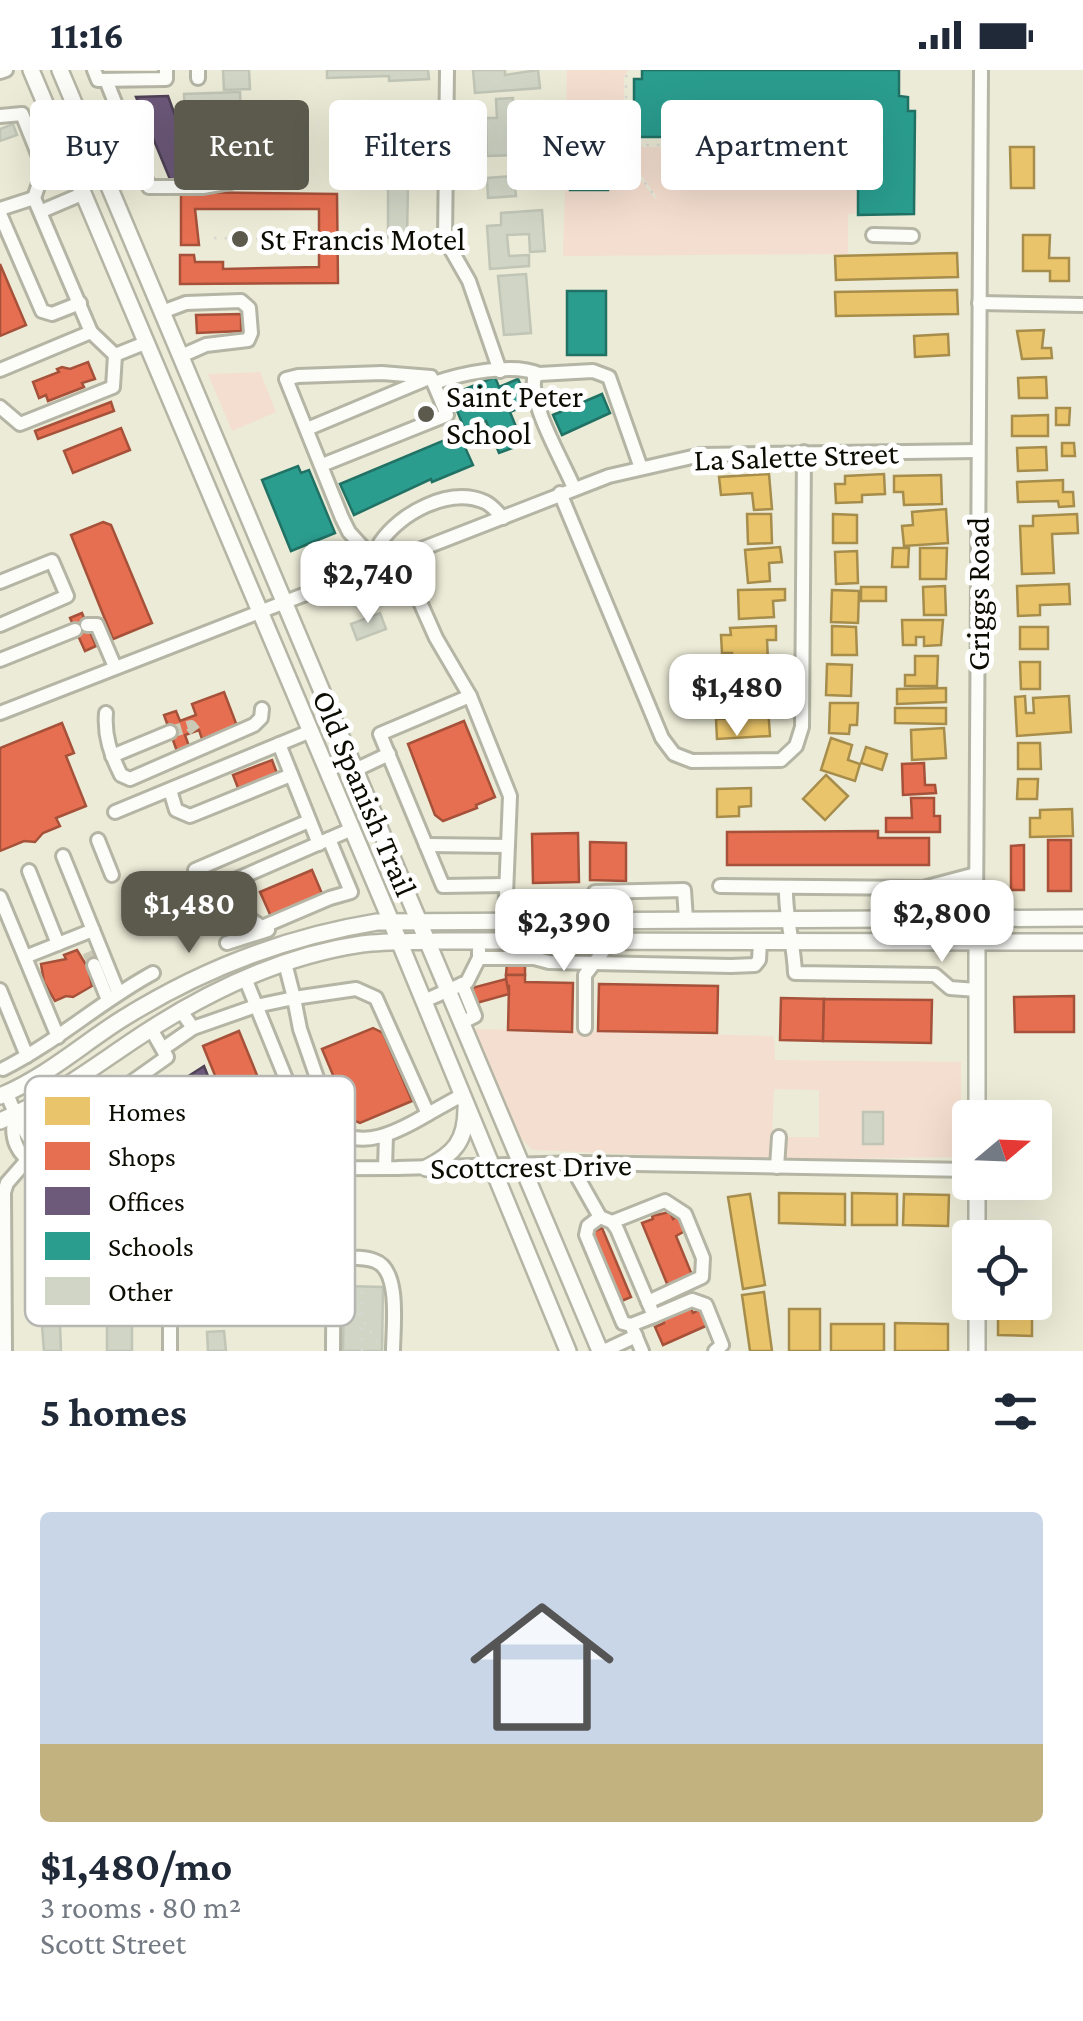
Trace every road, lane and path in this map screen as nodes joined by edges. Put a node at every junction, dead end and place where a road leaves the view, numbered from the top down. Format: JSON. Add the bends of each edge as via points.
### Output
{"nodes":[{"id":1,"x":31,"y":70,"type":"edge"},
{"id":2,"x":60,"y":70,"type":"edge"},
{"id":3,"x":94,"y":70,"type":"edge"},
{"id":4,"x":166,"y":70,"type":"edge"},
{"id":5,"x":446,"y":70,"type":"edge"},
{"id":6,"x":631,"y":70,"type":"edge"},
{"id":7,"x":981,"y":70,"type":"edge"},
{"id":8,"x":106,"y":80,"type":"junction"},
{"id":9,"x":0,"y":98,"type":"edge"},
{"id":10,"x":73,"y":100,"type":"edge"},
{"id":11,"x":114,"y":100,"type":"edge"},
{"id":12,"x":626,"y":100,"type":"edge"},
{"id":13,"x":3,"y":115,"type":"edge"},
{"id":14,"x":641,"y":179,"type":"edge"},
{"id":15,"x":91,"y":190,"type":"edge"},
{"id":16,"x":111,"y":190,"type":"edge"},
{"id":17,"x":82,"y":194,"type":"junction"},
{"id":18,"x":34,"y":198,"type":"junction"},
{"id":19,"x":656,"y":198,"type":"dead end"},
{"id":20,"x":42,"y":211,"type":"junction"},
{"id":21,"x":0,"y":212,"type":"edge"},
{"id":22,"x":874,"y":235,"type":"dead end"},
{"id":23,"x":912,"y":236,"type":"dead end"},
{"id":24,"x":214,"y":238,"type":"dead end"},
{"id":25,"x":296,"y":238,"type":"dead end"},
{"id":26,"x":140,"y":262,"type":"junction"},
{"id":27,"x":115,"y":271,"type":"junction"},
{"id":28,"x":80,"y":303,"type":"junction"},
{"id":29,"x":979,"y":304,"type":"junction"},
{"id":30,"x":1083,"y":304,"type":"edge"},
{"id":31,"x":162,"y":312,"type":"junction"},
{"id":32,"x":91,"y":332,"type":"junction"},
{"id":33,"x":145,"y":343,"type":"junction"},
{"id":34,"x":115,"y":355,"type":"junction"},
{"id":35,"x":181,"y":356,"type":"junction"},
{"id":36,"x":0,"y":370,"type":"edge"},
{"id":37,"x":500,"y":371,"type":"junction"},
{"id":38,"x":432,"y":380,"type":"junction"},
{"id":39,"x":535,"y":383,"type":"junction"},
{"id":40,"x":196,"y":392,"type":"junction"},
{"id":41,"x":170,"y":402,"type":"junction"},
{"id":42,"x":0,"y":407,"type":"edge"},
{"id":43,"x":306,"y":428,"type":"junction"},
{"id":44,"x":804,"y":452,"type":"junction"},
{"id":45,"x":978,"y":452,"type":"junction"},
{"id":46,"x":322,"y":466,"type":"junction"},
{"id":47,"x":640,"y":468,"type":"junction"},
{"id":48,"x":567,"y":490,"type":"junction"},
{"id":49,"x":503,"y":518,"type":"junction"},
{"id":50,"x":400,"y":557,"type":"junction"},
{"id":51,"x":381,"y":564,"type":"junction"},
{"id":52,"x":0,"y":582,"type":"edge"},
{"id":53,"x":284,"y":601,"type":"junction"},
{"id":54,"x":259,"y":611,"type":"junction"},
{"id":55,"x":0,"y":625,"type":"edge"},
{"id":56,"x":0,"y":660,"type":"edge"},
{"id":57,"x":115,"y":667,"type":"junction"},
{"id":58,"x":470,"y":696,"type":"junction"},
{"id":59,"x":262,"y":709,"type":"dead end"},
{"id":60,"x":0,"y":712,"type":"edge"},
{"id":61,"x":106,"y":713,"type":"dead end"},
{"id":62,"x":311,"y":731,"type":"junction"},
{"id":63,"x":170,"y":732,"type":"tunnel mouth"},
{"id":64,"x":195,"y":732,"type":"dead end"},
{"id":65,"x":279,"y":744,"type":"junction"},
{"id":66,"x":201,"y":746,"type":"junction"},
{"id":67,"x":388,"y":754,"type":"junction"},
{"id":68,"x":112,"y":756,"type":"junction"},
{"id":69,"x":356,"y":770,"type":"junction"},
{"id":70,"x":291,"y":776,"type":"junction"},
{"id":71,"x":333,"y":783,"type":"junction"},
{"id":72,"x":170,"y":790,"type":"junction"},
{"id":73,"x":115,"y":812,"type":"dead end"},
{"id":74,"x":309,"y":821,"type":"junction"},
{"id":75,"x":352,"y":829,"type":"junction"},
{"id":76,"x":98,"y":840,"type":"dead end"},
{"id":77,"x":324,"y":842,"type":"junction"},
{"id":78,"x":426,"y":845,"type":"junction"},
{"id":79,"x":507,"y":846,"type":"junction"},
{"id":80,"x":62,"y":856,"type":"dead end"},
{"id":81,"x":196,"y":870,"type":"dead end"},
{"id":82,"x":29,"y":871,"type":"dead end"},
{"id":83,"x":112,"y":874,"type":"dead end"},
{"id":84,"x":976,"y":874,"type":"junction"},
{"id":85,"x":232,"y":882,"type":"junction"},
{"id":86,"x":374,"y":882,"type":"junction"},
{"id":87,"x":506,"y":885,"type":"junction"},
{"id":88,"x":720,"y":886,"type":"dead end"},
{"id":89,"x":786,"y":887,"type":"junction"},
{"id":90,"x":905,"y":888,"type":"junction"},
{"id":91,"x":352,"y":892,"type":"junction"},
{"id":92,"x":206,"y":893,"type":"dead end"},
{"id":93,"x":0,"y":897,"type":"edge"},
{"id":94,"x":1083,"y":918,"type":"edge"},
{"id":95,"x":602,"y":919,"type":"junction"},
{"id":96,"x":686,"y":919,"type":"junction"},
{"id":97,"x":785,"y":919,"type":"junction"},
{"id":98,"x":904,"y":919,"type":"junction"},
{"id":99,"x":976,"y":919,"type":"junction"},
{"id":100,"x":418,"y":920,"type":"junction"},
{"id":101,"x":505,"y":920,"type":"junction"},
{"id":102,"x":391,"y":921,"type":"junction"},
{"id":103,"x":87,"y":932,"type":"junction"},
{"id":104,"x":427,"y":941,"type":"junction"},
{"id":105,"x":611,"y":941,"type":"junction"},
{"id":106,"x":227,"y":942,"type":"dead end"},
{"id":107,"x":400,"y":942,"type":"junction"},
{"id":108,"x":760,"y":942,"type":"junction"},
{"id":109,"x":794,"y":942,"type":"junction"},
{"id":110,"x":1083,"y":942,"type":"edge"},
{"id":111,"x":977,"y":943,"type":"junction"},
{"id":112,"x":58,"y":944,"type":"junction"},
{"id":113,"x":479,"y":949,"type":"junction"},
{"id":114,"x":533,"y":949,"type":"junction"},
{"id":115,"x":88,"y":952,"type":"tunnel mouth"},
{"id":116,"x":25,"y":957,"type":"junction"},
{"id":117,"x":286,"y":963,"type":"junction"},
{"id":118,"x":592,"y":965,"type":"junction"},
{"id":119,"x":94,"y":966,"type":"tunnel mouth"},
{"id":120,"x":153,"y":973,"type":"dead end"},
{"id":121,"x":245,"y":978,"type":"junction"},
{"id":122,"x":455,"y":988,"type":"junction"},
{"id":123,"x":0,"y":990,"type":"edge"},
{"id":124,"x":977,"y":990,"type":"junction"},
{"id":125,"x":164,"y":994,"type":"junction"},
{"id":126,"x":113,"y":996,"type":"junction"},
{"id":127,"x":294,"y":998,"type":"junction"},
{"id":128,"x":424,"y":1001,"type":"junction"},
{"id":129,"x":256,"y":1006,"type":"junction"},
{"id":130,"x":181,"y":1010,"type":"junction"},
{"id":131,"x":74,"y":1026,"type":"junction"},
{"id":132,"x":193,"y":1028,"type":"junction"},
{"id":133,"x":585,"y":1028,"type":"dead end"},
{"id":134,"x":151,"y":1029,"type":"junction"},
{"id":135,"x":58,"y":1037,"type":"junction"},
{"id":136,"x":86,"y":1045,"type":"junction"},
{"id":137,"x":164,"y":1048,"type":"junction"},
{"id":138,"x":27,"y":1056,"type":"junction"},
{"id":139,"x":4,"y":1069,"type":"dead end"},
{"id":140,"x":38,"y":1076,"type":"edge"},
{"id":141,"x":83,"y":1076,"type":"edge"},
{"id":142,"x":143,"y":1076,"type":"edge"},
{"id":143,"x":284,"y":1076,"type":"edge"},
{"id":144,"x":316,"y":1076,"type":"edge"},
{"id":145,"x":3,"y":1094,"type":"edge"},
{"id":146,"x":464,"y":1099,"type":"junction"},
{"id":147,"x":977,"y":1100,"type":"edge"},
{"id":148,"x":428,"y":1114,"type":"junction"},
{"id":149,"x":7,"y":1118,"type":"edge"},
{"id":150,"x":386,"y":1135,"type":"junction"},
{"id":151,"x":779,"y":1136,"type":"dead end"},
{"id":152,"x":25,"y":1137,"type":"edge"},
{"id":153,"x":355,"y":1139,"type":"edge"},
{"id":154,"x":25,"y":1154,"type":"edge"},
{"id":155,"x":25,"y":1162,"type":"edge"},
{"id":156,"x":570,"y":1164,"type":"junction"},
{"id":157,"x":492,"y":1166,"type":"junction"},
{"id":158,"x":521,"y":1167,"type":"junction"},
{"id":159,"x":777,"y":1167,"type":"junction"},
{"id":160,"x":355,"y":1168,"type":"edge"},
{"id":161,"x":386,"y":1168,"type":"junction"},
{"id":162,"x":426,"y":1168,"type":"junction"},
{"id":163,"x":952,"y":1170,"type":"edge"},
{"id":164,"x":606,"y":1219,"type":"junction"},
{"id":165,"x":355,"y":1259,"type":"edge"},
{"id":166,"x":362,"y":1286,"type":"dead end"},
{"id":167,"x":355,"y":1308,"type":"edge"},
{"id":168,"x":651,"y":1309,"type":"junction"},
{"id":169,"x":362,"y":1320,"type":"junction"},
{"id":170,"x":977,"y":1320,"type":"edge"},
{"id":171,"x":334,"y":1326,"type":"edge"},
{"id":172,"x":590,"y":1328,"type":"junction"},
{"id":173,"x":634,"y":1331,"type":"junction"},
{"id":174,"x":565,"y":1344,"type":"edge"},
{"id":175,"x":382,"y":1350,"type":"edge"},
{"id":176,"x":4,"y":1351,"type":"edge"},
{"id":177,"x":333,"y":1351,"type":"edge"},
{"id":178,"x":362,"y":1351,"type":"edge"},
{"id":179,"x":393,"y":1351,"type":"edge"},
{"id":180,"x":602,"y":1351,"type":"edge"},
{"id":181,"x":642,"y":1351,"type":"edge"},
{"id":182,"x":716,"y":1351,"type":"edge"},
{"id":183,"x":976,"y":1351,"type":"edge"}],
"edges":[{"from":1,"to":17,"type":"main road","name":"Old Spanish Trail"},
{"from":2,"to":10,"type":"main road","name":"Old Spanish Trail"},
{"from":3,"to":8,"type":"street","via":[[98,80]]},
{"from":4,"to":8,"type":"street","via":[[166,79]]},
{"from":5,"to":37,"type":"street","via":[[446,239],[469,282]]},
{"from":6,"to":12,"type":"path"},
{"from":7,"to":29,"type":"street","name":"Griggs Road"},
{"from":8,"to":11,"type":"street"},
{"from":9,"to":13,"type":"street"},
{"from":13,"to":18,"type":"street","via":[[22,114],[44,169]]},
{"from":14,"to":19,"type":"path"},
{"from":15,"to":17,"type":"main road"},
{"from":16,"to":26,"type":"main road","name":"Old Spanish Trail"},
{"from":17,"to":20,"type":"street"},
{"from":17,"to":27,"type":"main road","name":"Old Spanish Trail"},
{"from":18,"to":20,"type":"street"},
{"from":18,"to":21,"type":"street"},
{"from":20,"to":28,"type":"street"},
{"from":21,"to":28,"type":"street","via":[[42,311]]},
{"from":22,"to":23,"type":"street"},
{"from":24,"to":25,"type":"path"},
{"from":26,"to":27,"type":"main road"},
{"from":26,"to":31,"type":"main road","name":"Old Spanish Trail"},
{"from":27,"to":33,"type":"main road","name":"Old Spanish Trail"},
{"from":28,"to":32,"type":"street"},
{"from":29,"to":30,"type":"street"},
{"from":29,"to":45,"type":"street","name":"Griggs Road"},
{"from":31,"to":35,"type":"main road","name":"Old Spanish Trail"},
{"from":31,"to":35,"type":"street","via":[[186,303],[242,300],[250,308],[248,340]]},
{"from":32,"to":34,"type":"street"},
{"from":32,"to":36,"type":"street"},
{"from":33,"to":34,"type":"street"},
{"from":33,"to":41,"type":"main road","name":"Old Spanish Trail"},
{"from":34,"to":42,"type":"street","via":[[113,387],[20,424]]},
{"from":35,"to":40,"type":"main road","name":"Old Spanish Trail"},
{"from":37,"to":38,"type":"street"},
{"from":37,"to":39,"type":"street","via":[[528,368]]},
{"from":38,"to":43,"type":"street"},
{"from":38,"to":43,"type":"street","via":[[382,372],[286,379]]},
{"from":38,"to":46,"type":"street","via":[[446,415]]},
{"from":39,"to":47,"type":"street","via":[[593,371],[609,377]]},
{"from":39,"to":48,"type":"street"},
{"from":40,"to":41,"type":"main road"},
{"from":40,"to":53,"type":"main road","name":"Old Spanish Trail"},
{"from":41,"to":54,"type":"main road","name":"Old Spanish Trail"},
{"from":43,"to":46,"type":"street"},
{"from":44,"to":45,"type":"street","name":"La Salette Street"},
{"from":44,"to":47,"type":"street","name":"La Salette Street","via":[[702,455]]},
{"from":44,"to":48,"type":"street","via":[[802,727],[796,746],[780,760],[692,761],[674,754],[662,738]]},
{"from":45,"to":84,"type":"street","name":"Griggs Road"},
{"from":46,"to":51,"type":"street","via":[[350,532]]},
{"from":47,"to":48,"type":"street","name":"La Salette Street"},
{"from":48,"to":49,"type":"street","name":"La Salette Street"},
{"from":49,"to":50,"type":"street","name":"La Salette Street"},
{"from":49,"to":51,"type":"street","via":[[487,502],[472,499],[429,504],[391,526],[380,543]]},
{"from":50,"to":51,"type":"street","name":"La Salette Street"},
{"from":50,"to":58,"type":"street"},
{"from":51,"to":53,"type":"street","name":"La Salette Street"},
{"from":52,"to":55,"type":"street","via":[[52,560],[68,596]]},
{"from":53,"to":54,"type":"street","name":"La Salette Street"},
{"from":53,"to":69,"type":"main road","name":"Old Spanish Trail"},
{"from":54,"to":57,"type":"street","name":"La Salette Street"},
{"from":54,"to":62,"type":"main road","name":"Old Spanish Trail"},
{"from":56,"to":57,"type":"street","via":[[97,624]]},
{"from":57,"to":60,"type":"street","name":"La Salette Street"},
{"from":58,"to":67,"type":"street","via":[[380,734]]},
{"from":58,"to":79,"type":"street","via":[[510,796]]},
{"from":59,"to":66,"type":"street","via":[[254,725]]},
{"from":61,"to":68,"type":"street"},
{"from":62,"to":65,"type":"street"},
{"from":62,"to":71,"type":"main road","name":"Old Spanish Trail"},
{"from":63,"to":68,"type":"street"},
{"from":64,"to":66,"type":"street"},
{"from":65,"to":70,"type":"street"},
{"from":65,"to":72,"type":"street"},
{"from":66,"to":68,"type":"street","via":[[130,778]]},
{"from":67,"to":69,"type":"street"},
{"from":67,"to":78,"type":"street"},
{"from":69,"to":71,"type":"main road"},
{"from":69,"to":100,"type":"main road","name":"Old Spanish Trail"},
{"from":70,"to":72,"type":"street","via":[[190,816],[176,810]]},
{"from":70,"to":74,"type":"street"},
{"from":71,"to":75,"type":"main road","name":"Old Spanish Trail"},
{"from":72,"to":73,"type":"street"},
{"from":74,"to":77,"type":"street"},
{"from":74,"to":81,"type":"street"},
{"from":75,"to":77,"type":"street"},
{"from":75,"to":86,"type":"main road","name":"Old Spanish Trail"},
{"from":76,"to":83,"type":"street"},
{"from":77,"to":85,"type":"street"},
{"from":77,"to":91,"type":"street"},
{"from":78,"to":79,"type":"street"},
{"from":78,"to":87,"type":"street","via":[[443,886]]},
{"from":79,"to":87,"type":"street"},
{"from":80,"to":103,"type":"street"},
{"from":82,"to":112,"type":"street"},
{"from":84,"to":90,"type":"street"},
{"from":84,"to":99,"type":"street","name":"Griggs Road"},
{"from":85,"to":91,"type":"street","via":[[247,917],[262,927]]},
{"from":85,"to":92,"type":"street"},
{"from":86,"to":91,"type":"street"},
{"from":86,"to":102,"type":"main road","name":"Old Spanish Trail"},
{"from":87,"to":101,"type":"street"},
{"from":88,"to":89,"type":"street"},
{"from":89,"to":90,"type":"street"},
{"from":89,"to":97,"type":"street"},
{"from":90,"to":98,"type":"street"},
{"from":91,"to":106,"type":"street"},
{"from":93,"to":116,"type":"street"},
{"from":94,"to":99,"type":"main road"},
{"from":95,"to":96,"type":"main road"},
{"from":95,"to":96,"type":"street","via":[[595,892],[684,890]]},
{"from":95,"to":101,"type":"main road"},
{"from":95,"to":105,"type":"main road"},
{"from":96,"to":97,"type":"main road"},
{"from":97,"to":98,"type":"main road"},
{"from":97,"to":109,"type":"street"},
{"from":98,"to":99,"type":"main road"},
{"from":99,"to":111,"type":"main road","name":"Griggs Road"},
{"from":100,"to":101,"type":"main road"},
{"from":100,"to":102,"type":"main road"},
{"from":100,"to":104,"type":"main road","name":"Old Spanish Trail"},
{"from":102,"to":107,"type":"main road","name":"Old Spanish Trail"},
{"from":102,"to":125,"type":"main road","via":[[282,942]]},
{"from":103,"to":112,"type":"street"},
{"from":103,"to":115,"type":"street"},
{"from":103,"to":126,"type":"street"},
{"from":104,"to":107,"type":"main road"},
{"from":104,"to":113,"type":"main road"},
{"from":104,"to":122,"type":"main road","name":"Old Spanish Trail"},
{"from":105,"to":108,"type":"main road"},
{"from":105,"to":114,"type":"main road"},
{"from":105,"to":118,"type":"street"},
{"from":107,"to":117,"type":"main road"},
{"from":107,"to":128,"type":"main road","name":"Old Spanish Trail"},
{"from":108,"to":109,"type":"main road"},
{"from":108,"to":118,"type":"street","via":[[755,965]]},
{"from":109,"to":111,"type":"main road"},
{"from":109,"to":124,"type":"street","via":[[794,973],[934,975],[950,988]]},
{"from":110,"to":111,"type":"main road"},
{"from":111,"to":124,"type":"main road","name":"Griggs Road"},
{"from":112,"to":116,"type":"street"},
{"from":113,"to":114,"type":"main road"},
{"from":113,"to":122,"type":"street","via":[[474,973]]},
{"from":114,"to":118,"type":"street","via":[[550,962]]},
{"from":116,"to":135,"type":"street"},
{"from":117,"to":121,"type":"main road"},
{"from":117,"to":127,"type":"street"},
{"from":118,"to":133,"type":"street"},
{"from":119,"to":126,"type":"street"},
{"from":120,"to":126,"type":"street"},
{"from":121,"to":129,"type":"street"},
{"from":121,"to":130,"type":"main road"},
{"from":122,"to":128,"type":"street"},
{"from":122,"to":158,"type":"main road","name":"Old Spanish Trail","via":[[461,1023]]},
{"from":123,"to":138,"type":"street"},
{"from":124,"to":147,"type":"main road","name":"Griggs Road"},
{"from":125,"to":130,"type":"main road"},
{"from":125,"to":136,"type":"main road"},
{"from":126,"to":131,"type":"street"},
{"from":127,"to":129,"type":"street"},
{"from":127,"to":144,"type":"street"},
{"from":127,"to":148,"type":"street","via":[[356,990],[376,998]]},
{"from":128,"to":146,"type":"main road","name":"Old Spanish Trail"},
{"from":129,"to":132,"type":"street"},
{"from":129,"to":143,"type":"street"},
{"from":130,"to":132,"type":"street"},
{"from":130,"to":134,"type":"main road"},
{"from":131,"to":135,"type":"street"},
{"from":131,"to":136,"type":"street"},
{"from":132,"to":137,"type":"street"},
{"from":134,"to":137,"type":"street"},
{"from":134,"to":141,"type":"main road"},
{"from":135,"to":138,"type":"street"},
{"from":136,"to":140,"type":"main road"},
{"from":137,"to":142,"type":"street","via":[[168,1057]]},
{"from":138,"to":139,"type":"street"},
{"from":145,"to":149,"type":"street","name":"Scottcrest Drive"},
{"from":146,"to":148,"type":"street"},
{"from":146,"to":157,"type":"main road","name":"Old Spanish Trail"},
{"from":146,"to":162,"type":"main road","via":[[462,1140]]},
{"from":148,"to":150,"type":"street"},
{"from":149,"to":152,"type":"street","name":"Scottcrest Drive"},
{"from":149,"to":154,"type":"street","name":"Scottcrest Drive"},
{"from":150,"to":153,"type":"street"},
{"from":150,"to":161,"type":"street"},
{"from":151,"to":159,"type":"street"},
{"from":155,"to":176,"type":"street","via":[[4,1192]]},
{"from":156,"to":158,"type":"street","name":"Scottcrest Drive"},
{"from":156,"to":159,"type":"street","name":"Scottcrest Drive"},
{"from":156,"to":164,"type":"street"},
{"from":157,"to":158,"type":"street","name":"Scottcrest Drive"},
{"from":157,"to":162,"type":"street","name":"Scottcrest Drive"},
{"from":157,"to":174,"type":"main road","name":"Old Spanish Trail"},
{"from":158,"to":172,"type":"main road","name":"Old Spanish Trail"},
{"from":159,"to":163,"type":"street","name":"Scottcrest Drive"},
{"from":160,"to":161,"type":"street","name":"Scottcrest Drive"},
{"from":161,"to":162,"type":"street","name":"Scottcrest Drive"},
{"from":164,"to":168,"type":"street"},
{"from":164,"to":168,"type":"street","via":[[665,1201],[685,1214],[703,1258],[702,1278]]},
{"from":164,"to":173,"type":"street","via":[[588,1226],[586,1235],[624,1323]]},
{"from":165,"to":179,"type":"street","via":[[384,1265],[390,1277]]},
{"from":166,"to":169,"type":"path"},
{"from":167,"to":169,"type":"path"},
{"from":168,"to":173,"type":"street"},
{"from":168,"to":182,"type":"street","via":[[692,1300],[706,1305],[722,1345]]},
{"from":169,"to":175,"type":"path"},
{"from":169,"to":178,"type":"path"},
{"from":170,"to":183,"type":"main road"},
{"from":171,"to":177,"type":"street"},
{"from":172,"to":174,"type":"main road"},
{"from":172,"to":180,"type":"main road","name":"Old Spanish Trail"},
{"from":173,"to":180,"type":"street"},
{"from":173,"to":181,"type":"street"}]}
